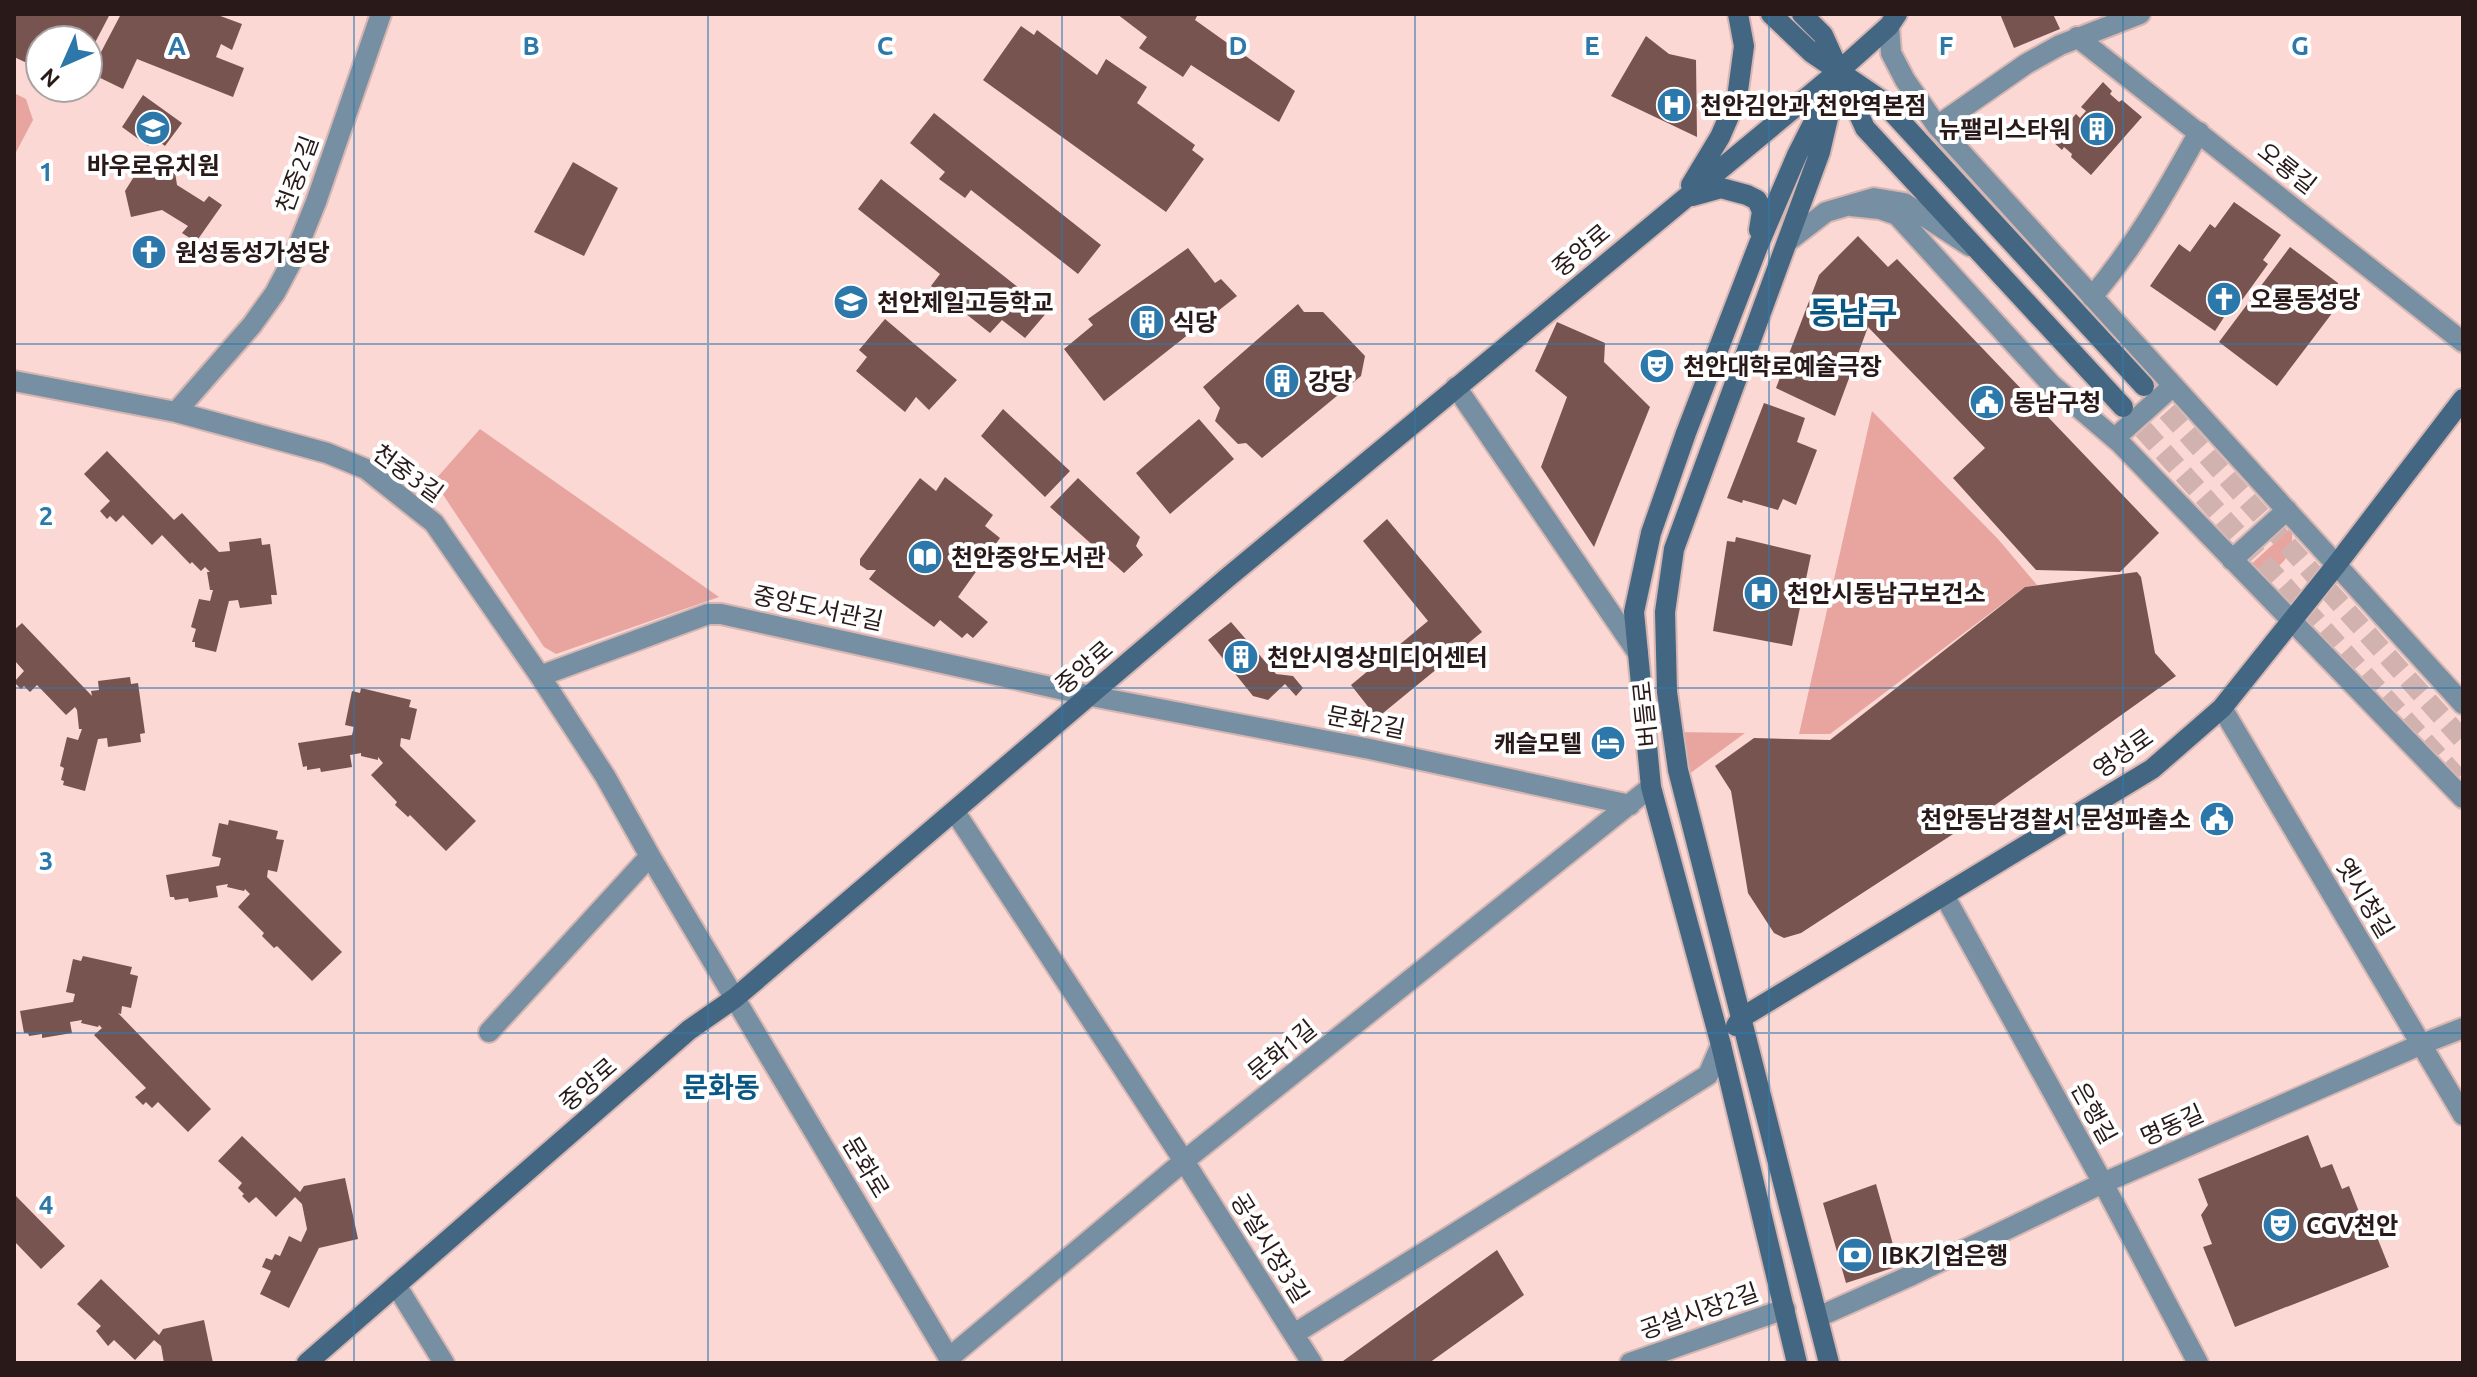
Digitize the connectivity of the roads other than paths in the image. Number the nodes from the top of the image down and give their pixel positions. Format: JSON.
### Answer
{"nodes":[{"id":1,"x":381,"y":14,"type":"edge"},
{"id":2,"x":1738,"y":14,"type":"edge"},
{"id":3,"x":1771,"y":14,"type":"edge"},
{"id":4,"x":1802,"y":14,"type":"edge"},
{"id":5,"x":2140,"y":14,"type":"edge"},
{"id":6,"x":1893,"y":20,"type":"edge"},
{"id":7,"x":2077,"y":37,"type":"junction"},
{"id":8,"x":1840,"y":70,"type":"junction"},
{"id":9,"x":1937,"y":126,"type":"junction"},
{"id":10,"x":2199,"y":132,"type":"junction"},
{"id":11,"x":1684,"y":198,"type":"junction"},
{"id":12,"x":1851,"y":206,"type":"junction"},
{"id":13,"x":1787,"y":242,"type":"junction"},
{"id":14,"x":1758,"y":246,"type":"junction"},
{"id":15,"x":1976,"y":250,"type":"junction"},
{"id":16,"x":2092,"y":297,"type":"junction"},
{"id":17,"x":2463,"y":342,"type":"edge"},
{"id":18,"x":14,"y":381,"type":"edge"},
{"id":19,"x":2144,"y":386,"type":"tunnel mouth"},
{"id":20,"x":1456,"y":387,"type":"junction"},
{"id":21,"x":2176,"y":389,"type":"junction"},
{"id":22,"x":2463,"y":399,"type":"edge"},
{"id":23,"x":2123,"y":407,"type":"tunnel mouth"},
{"id":24,"x":176,"y":412,"type":"junction"},
{"id":25,"x":2118,"y":441,"type":"junction"},
{"id":26,"x":2287,"y":510,"type":"junction"},
{"id":27,"x":2232,"y":560,"type":"junction"},
{"id":28,"x":2337,"y":564,"type":"junction"},
{"id":29,"x":2292,"y":621,"type":"junction"},
{"id":30,"x":1638,"y":653,"type":"junction"},
{"id":31,"x":540,"y":676,"type":"junction"},
{"id":32,"x":1091,"y":696,"type":"junction"},
{"id":33,"x":2463,"y":704,"type":"edge"},
{"id":34,"x":2222,"y":708,"type":"junction"},
{"id":35,"x":1651,"y":787,"type":"junction"},
{"id":36,"x":2463,"y":798,"type":"edge"},
{"id":37,"x":1630,"y":805,"type":"junction"},
{"id":38,"x":955,"y":812,"type":"junction"},
{"id":39,"x":650,"y":856,"type":"junction"},
{"id":40,"x":1944,"y":895,"type":"junction"},
{"id":41,"x":735,"y":998,"type":"junction"},
{"id":42,"x":1741,"y":1018,"type":"junction"},
{"id":43,"x":2463,"y":1028,"type":"edge"},
{"id":44,"x":489,"y":1032,"type":"dead end"},
{"id":45,"x":2422,"y":1044,"type":"junction"},
{"id":46,"x":1721,"y":1045,"type":"junction"},
{"id":47,"x":2463,"y":1115,"type":"edge"},
{"id":48,"x":1184,"y":1161,"type":"junction"},
{"id":49,"x":2103,"y":1183,"type":"junction"},
{"id":50,"x":396,"y":1285,"type":"junction"},
{"id":51,"x":1785,"y":1309,"type":"junction"},
{"id":52,"x":1818,"y":1317,"type":"junction"},
{"id":53,"x":1294,"y":1334,"type":"junction"},
{"id":54,"x":950,"y":1361,"type":"edge"},
{"id":55,"x":2192,"y":1361,"type":"edge"},
{"id":56,"x":307,"y":1363,"type":"edge"},
{"id":57,"x":444,"y":1363,"type":"edge"},
{"id":58,"x":1312,"y":1363,"type":"edge"},
{"id":59,"x":1630,"y":1363,"type":"edge"},
{"id":60,"x":1797,"y":1363,"type":"edge"},
{"id":61,"x":1829,"y":1363,"type":"edge"}],
"edges":[{"from":1,"to":24,"type":"street","name":"천중2길"},
{"from":2,"to":11,"type":"street"},
{"from":3,"to":8,"type":"street"},
{"from":4,"to":8,"type":"street"},
{"from":5,"to":7,"type":"street"},
{"from":6,"to":8,"type":"street","name":"중앙로"},
{"from":6,"to":9,"type":"street"},
{"from":7,"to":9,"type":"street"},
{"from":7,"to":10,"type":"street","name":"오룡길"},
{"from":8,"to":11,"type":"street","name":"중앙로"},
{"from":8,"to":13,"type":"street","name":"버들로"},
{"from":8,"to":14,"type":"street","name":"버들로"},
{"from":8,"to":15,"type":"street"},
{"from":8,"to":19,"type":"street"},
{"from":9,"to":16,"type":"street"},
{"from":10,"to":16,"type":"street"},
{"from":10,"to":17,"type":"street","name":"오룡길"},
{"from":11,"to":14,"type":"street"},
{"from":11,"to":20,"type":"street","name":"중앙로"},
{"from":12,"to":13,"type":"street"},
{"from":12,"to":15,"type":"street"},
{"from":12,"to":25,"type":"street"},
{"from":13,"to":42,"type":"street","name":"버들로"},
{"from":14,"to":30,"type":"street","name":"버들로"},
{"from":15,"to":23,"type":"street"},
{"from":16,"to":21,"type":"street"},
{"from":18,"to":24,"type":"street","name":"천중3길"},
{"from":20,"to":30,"type":"street","name":"버들로"},
{"from":20,"to":32,"type":"street","name":"중앙로"},
{"from":21,"to":25,"type":"street"},
{"from":21,"to":26,"type":"street"},
{"from":22,"to":28,"type":"street","name":"영성로"},
{"from":24,"to":31,"type":"street","name":"천중3길"},
{"from":25,"to":27,"type":"street"},
{"from":26,"to":27,"type":"street"},
{"from":26,"to":28,"type":"street"},
{"from":27,"to":29,"type":"street"},
{"from":28,"to":29,"type":"street","name":"영성로"},
{"from":28,"to":33,"type":"street"},
{"from":29,"to":34,"type":"street","name":"영성로"},
{"from":29,"to":36,"type":"street"},
{"from":30,"to":35,"type":"street","name":"버들로"},
{"from":31,"to":32,"type":"street","name":"중앙도서관길"},
{"from":31,"to":39,"type":"street","name":"천중3길"},
{"from":32,"to":37,"type":"street","name":"문화2길"},
{"from":32,"to":38,"type":"street","name":"중앙로"},
{"from":34,"to":40,"type":"street","name":"영성로"},
{"from":34,"to":45,"type":"street","name":"옛시청길"},
{"from":35,"to":37,"type":"street","name":"문화1길"},
{"from":35,"to":46,"type":"street","name":"버들로"},
{"from":37,"to":48,"type":"street","name":"문화1길"},
{"from":38,"to":41,"type":"street","name":"중앙로"},
{"from":38,"to":48,"type":"street","name":"공설시장3길"},
{"from":39,"to":41,"type":"street","name":"천중3길"},
{"from":39,"to":44,"type":"street"},
{"from":40,"to":42,"type":"street","name":"영성로"},
{"from":40,"to":49,"type":"street","name":"은행길"},
{"from":41,"to":50,"type":"street","name":"중앙로"},
{"from":41,"to":54,"type":"street","name":"문화로"},
{"from":42,"to":46,"type":"street","name":"영성로"},
{"from":42,"to":52,"type":"street","name":"버들로"},
{"from":43,"to":45,"type":"street","name":"명동길"},
{"from":45,"to":47,"type":"street","name":"옛시청길"},
{"from":45,"to":49,"type":"street","name":"명동길"},
{"from":46,"to":51,"type":"street","name":"버들로"},
{"from":46,"to":53,"type":"street"},
{"from":48,"to":53,"type":"street","name":"공설시장3길"},
{"from":48,"to":54,"type":"street","name":"문화1길"},
{"from":49,"to":52,"type":"street","name":"명동길"},
{"from":49,"to":55,"type":"street","name":"은행길"},
{"from":50,"to":56,"type":"street","name":"중앙로"},
{"from":50,"to":57,"type":"street"},
{"from":51,"to":59,"type":"street","name":"공설시장2길"},
{"from":51,"to":60,"type":"street","name":"버들로"},
{"from":52,"to":61,"type":"street","name":"버들로"},
{"from":53,"to":58,"type":"street","name":"공설시장3길"}]}
